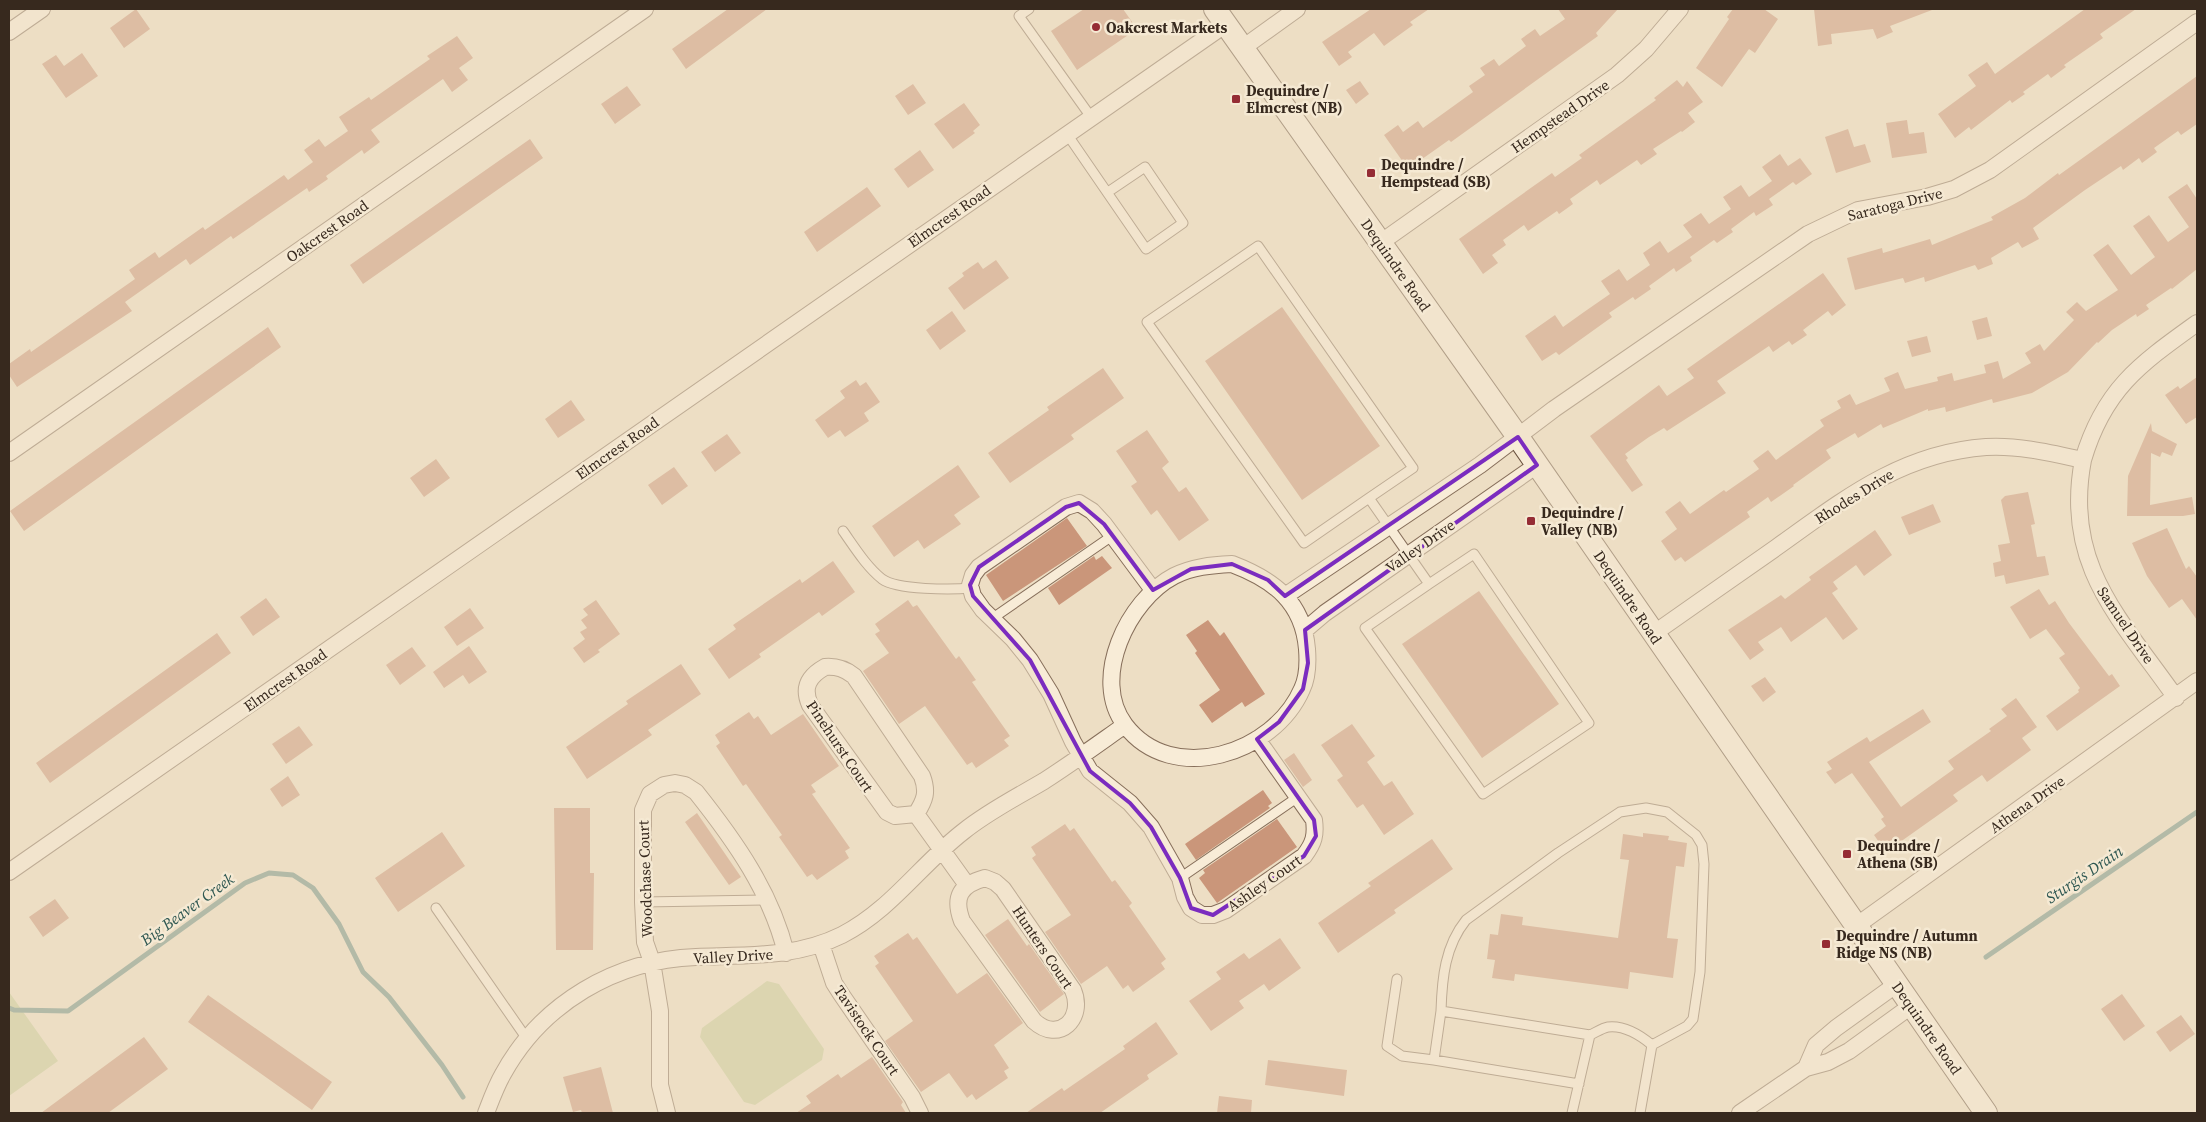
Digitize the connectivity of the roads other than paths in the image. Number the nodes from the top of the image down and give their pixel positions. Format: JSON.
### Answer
{"nodes":[{"id":1,"x":42,"y":9,"type":"edge"},
{"id":2,"x":645,"y":9,"type":"edge"},
{"id":3,"x":1029,"y":9,"type":"edge"},
{"id":4,"x":1297,"y":9,"type":"edge"},
{"id":5,"x":1680,"y":9,"type":"edge"},
{"id":6,"x":1016,"y":12,"type":"edge"},
{"id":7,"x":1220,"y":16,"type":"edge"},
{"id":8,"x":2197,"y":22,"type":"edge"},
{"id":9,"x":9,"y":32,"type":"edge"},
{"id":10,"x":1244,"y":47,"type":"junction"},
{"id":11,"x":1091,"y":117,"type":"junction"},
{"id":12,"x":1067,"y":134,"type":"junction"},
{"id":13,"x":1108,"y":192,"type":"junction"},
{"id":14,"x":1380,"y":243,"type":"junction"},
{"id":15,"x":2197,"y":323,"type":"edge"},
{"id":16,"x":1518,"y":437,"type":"junction"},
{"id":17,"x":9,"y":453,"type":"edge"},
{"id":18,"x":2083,"y":460,"type":"junction"},
{"id":19,"x":1537,"y":465,"type":"junction"},
{"id":20,"x":1369,"y":498,"type":"junction"},
{"id":21,"x":1389,"y":526,"type":"junction"},
{"id":22,"x":843,"y":530,"type":"dead end"},
{"id":23,"x":1112,"y":536,"type":"junction"},
{"id":24,"x":1408,"y":554,"type":"junction"},
{"id":25,"x":1429,"y":584,"type":"junction"},
{"id":26,"x":971,"y":588,"type":"junction"},
{"id":27,"x":1154,"y":590,"type":"junction"},
{"id":28,"x":1285,"y":596,"type":"junction"},
{"id":29,"x":993,"y":618,"type":"junction"},
{"id":30,"x":1305,"y":630,"type":"junction"},
{"id":31,"x":1653,"y":634,"type":"junction"},
{"id":32,"x":2197,"y":681,"type":"edge"},
{"id":33,"x":2176,"y":698,"type":"junction"},
{"id":34,"x":1125,"y":725,"type":"junction"},
{"id":35,"x":1257,"y":739,"type":"junction"},
{"id":36,"x":1081,"y":756,"type":"junction"},
{"id":37,"x":1298,"y":797,"type":"junction"},
{"id":38,"x":916,"y":814,"type":"junction"},
{"id":39,"x":942,"y":849,"type":"junction"},
{"id":40,"x":9,"y":872,"type":"edge"},
{"id":41,"x":1180,"y":878,"type":"junction"},
{"id":42,"x":967,"y":885,"type":"junction"},
{"id":43,"x":768,"y":900,"type":"junction"},
{"id":44,"x":643,"y":902,"type":"junction"},
{"id":45,"x":436,"y":908,"type":"dead end"},
{"id":46,"x":1856,"y":926,"type":"junction"},
{"id":47,"x":821,"y":944,"type":"junction"},
{"id":48,"x":786,"y":952,"type":"junction"},
{"id":49,"x":652,"y":962,"type":"junction"},
{"id":50,"x":1398,"y":979,"type":"dead end"},
{"id":51,"x":1897,"y":984,"type":"junction"},
{"id":52,"x":1911,"y":1006,"type":"junction"},
{"id":53,"x":1441,"y":1011,"type":"junction"},
{"id":54,"x":1590,"y":1035,"type":"junction"},
{"id":55,"x":527,"y":1039,"type":"junction"},
{"id":56,"x":1652,"y":1044,"type":"junction"},
{"id":57,"x":1434,"y":1060,"type":"junction"},
{"id":58,"x":1806,"y":1068,"type":"junction"},
{"id":59,"x":1579,"y":1084,"type":"junction"},
{"id":60,"x":486,"y":1113,"type":"edge"},
{"id":61,"x":667,"y":1113,"type":"edge"},
{"id":62,"x":920,"y":1113,"type":"edge"},
{"id":63,"x":1572,"y":1113,"type":"edge"},
{"id":64,"x":1640,"y":1113,"type":"edge"},
{"id":65,"x":1740,"y":1113,"type":"edge"},
{"id":66,"x":1986,"y":1113,"type":"edge"}],
"edges":[{"from":1,"to":9,"type":"street"},
{"from":2,"to":17,"type":"street","name":"Oakcrest Road"},
{"from":3,"to":6,"type":"lane"},
{"from":4,"to":10,"type":"street"},
{"from":5,"to":14,"type":"street","name":"Hempstead Drive"},
{"from":6,"to":11,"type":"lane"},
{"from":7,"to":10,"type":"main road","name":"Dequindre Road"},
{"from":7,"to":11,"type":"street","name":"Elmcrest Road"},
{"from":8,"to":16,"type":"street","name":"Saratoga Drive"},
{"from":10,"to":14,"type":"main road","name":"Dequindre Road"},
{"from":11,"to":12,"type":"street","name":"Elmcrest Road"},
{"from":12,"to":13,"type":"lane"},
{"from":12,"to":40,"type":"street","name":"Elmcrest Road"},
{"from":13,"to":13,"type":"lane"},
{"from":14,"to":16,"type":"main road","name":"Dequindre Road"},
{"from":15,"to":18,"type":"street"},
{"from":16,"to":19,"type":"main road","name":"Dequindre Road"},
{"from":16,"to":21,"type":"street"},
{"from":18,"to":31,"type":"street","name":"Rhodes Drive"},
{"from":18,"to":33,"type":"street","name":"Samuel Drive"},
{"from":19,"to":24,"type":"street","name":"Valley Drive"},
{"from":19,"to":31,"type":"main road","name":"Dequindre Road"},
{"from":20,"to":20,"type":"lane"},
{"from":20,"to":21,"type":"lane"},
{"from":21,"to":24,"type":"lane"},
{"from":21,"to":28,"type":"street"},
{"from":22,"to":26,"type":"lane"},
{"from":23,"to":26,"type":"street"},
{"from":23,"to":27,"type":"street"},
{"from":23,"to":29,"type":"lane"},
{"from":24,"to":25,"type":"lane"},
{"from":24,"to":30,"type":"street","name":"Valley Drive"},
{"from":25,"to":25,"type":"lane"},
{"from":26,"to":29,"type":"street","name":"Ashley Court"},
{"from":27,"to":28,"type":"street"},
{"from":27,"to":34,"type":"street"},
{"from":28,"to":30,"type":"street"},
{"from":29,"to":36,"type":"street","name":"Ashley Court"},
{"from":30,"to":35,"type":"street"},
{"from":31,"to":46,"type":"main road","name":"Dequindre Road"},
{"from":32,"to":33,"type":"street","name":"Athena Drive"},
{"from":33,"to":46,"type":"street","name":"Athena Drive"},
{"from":34,"to":35,"type":"street"},
{"from":34,"to":36,"type":"street","name":"Valley Drive"},
{"from":35,"to":37,"type":"street","name":"Ashley Court"},
{"from":36,"to":39,"type":"street","name":"Valley Drive"},
{"from":36,"to":41,"type":"street","name":"Ashley Court"},
{"from":37,"to":41,"type":"lane"},
{"from":37,"to":41,"type":"street","name":"Ashley Court"},
{"from":38,"to":38,"type":"street","name":"Pinehurst Court"},
{"from":38,"to":39,"type":"street"},
{"from":39,"to":42,"type":"street"},
{"from":39,"to":47,"type":"street","name":"Valley Drive"},
{"from":42,"to":42,"type":"street","name":"Hunters Court"},
{"from":43,"to":44,"type":"lane"},
{"from":43,"to":44,"type":"street","name":"Woodchase Court"},
{"from":43,"to":48,"type":"street","name":"Woodchase Court"},
{"from":44,"to":49,"type":"street","name":"Woodchase Court"},
{"from":45,"to":55,"type":"lane"},
{"from":46,"to":51,"type":"main road","name":"Dequindre Road"},
{"from":47,"to":48,"type":"street","name":"Valley Drive"},
{"from":47,"to":62,"type":"street","name":"Tavistock Court"},
{"from":48,"to":49,"type":"street","name":"Valley Drive"},
{"from":49,"to":55,"type":"street","name":"Valley Drive"},
{"from":49,"to":61,"type":"street"},
{"from":50,"to":57,"type":"lane"},
{"from":51,"to":52,"type":"main road","name":"Dequindre Road"},
{"from":51,"to":58,"type":"street"},
{"from":52,"to":58,"type":"street"},
{"from":52,"to":66,"type":"main road","name":"Dequindre Road"},
{"from":53,"to":54,"type":"lane"},
{"from":53,"to":56,"type":"lane"},
{"from":53,"to":57,"type":"lane"},
{"from":54,"to":56,"type":"lane"},
{"from":54,"to":59,"type":"lane"},
{"from":55,"to":60,"type":"street","name":"Valley Drive"},
{"from":56,"to":64,"type":"lane"},
{"from":57,"to":59,"type":"lane"},
{"from":58,"to":65,"type":"street"},
{"from":59,"to":63,"type":"lane"}]}
